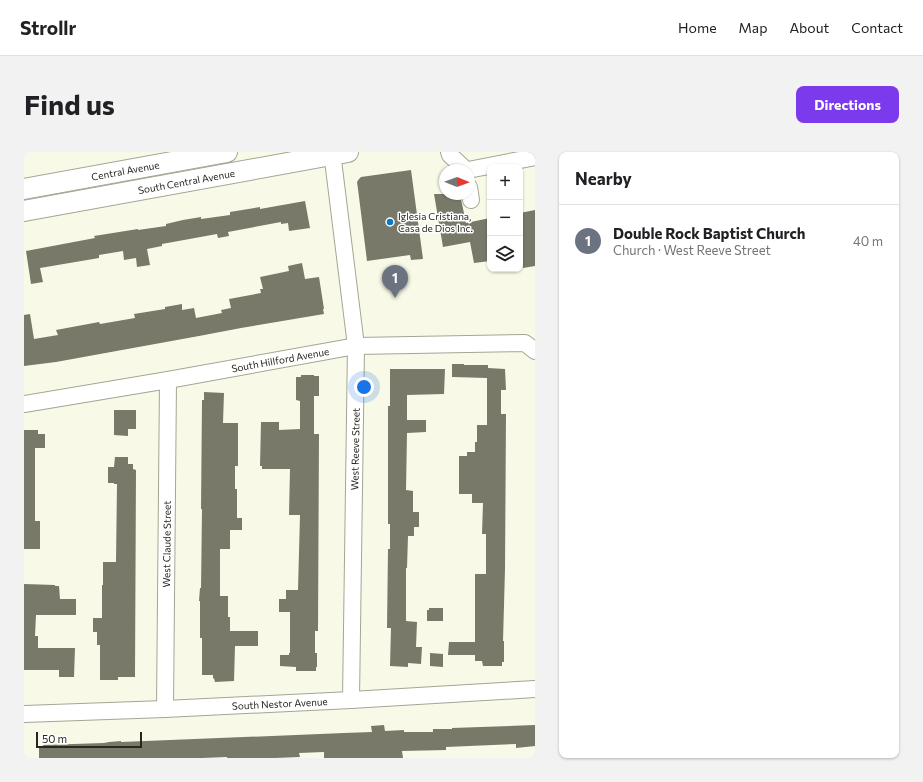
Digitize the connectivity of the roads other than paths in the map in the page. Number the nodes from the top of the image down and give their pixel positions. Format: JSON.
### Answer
{"nodes":[{"id":1,"x":227,"y":152,"type":"edge"},
{"id":2,"x":449,"y":152,"type":"edge"},
{"id":3,"x":337,"y":153,"type":"edge"},
{"id":4,"x":506,"y":157,"type":"edge"},
{"id":5,"x":535,"y":157,"type":"edge"},
{"id":6,"x":460,"y":164,"type":"edge"},
{"id":7,"x":475,"y":167,"type":"edge"},
{"id":8,"x":24,"y":189,"type":"edge"},
{"id":9,"x":24,"y":211,"type":"edge"},
{"id":10,"x":356,"y":346,"type":"junction"},
{"id":11,"x":535,"y":351,"type":"edge"},
{"id":12,"x":168,"y":380,"type":"junction"},
{"id":13,"x":24,"y":404,"type":"edge"},
{"id":14,"x":535,"y":689,"type":"edge"},
{"id":15,"x":351,"y":700,"type":"junction"},
{"id":16,"x":165,"y":709,"type":"junction"},
{"id":17,"x":24,"y":714,"type":"edge"}],
"edges":[{"from":1,"to":8,"type":"main road","name":"Central Avenue"},
{"from":2,"to":6,"type":"street"},
{"from":3,"to":9,"type":"main road","name":"South Central Avenue"},
{"from":3,"to":10,"type":"street","name":"West Reeve Street"},
{"from":4,"to":5,"type":"street"},
{"from":4,"to":7,"type":"street"},
{"from":10,"to":11,"type":"street","name":"South Hillford Avenue"},
{"from":10,"to":12,"type":"street","name":"South Hillford Avenue"},
{"from":10,"to":15,"type":"street","name":"West Reeve Street"},
{"from":12,"to":13,"type":"street","name":"South Hillford Avenue"},
{"from":12,"to":16,"type":"street","name":"West Claude Street"},
{"from":14,"to":15,"type":"street","name":"South Nestor Avenue"},
{"from":15,"to":16,"type":"street","name":"South Nestor Avenue"},
{"from":16,"to":17,"type":"street","name":"South Nestor Avenue"}]}
